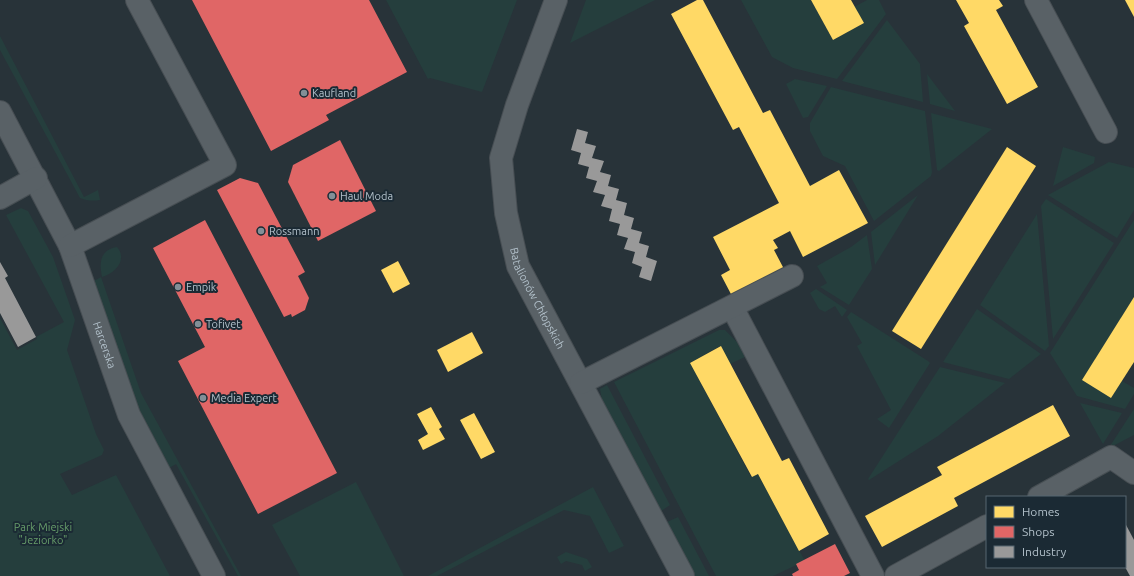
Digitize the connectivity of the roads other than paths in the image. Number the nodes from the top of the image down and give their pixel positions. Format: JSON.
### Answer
{"nodes":[{"id":1,"x":137,"y":0,"type":"edge"},
{"id":2,"x":556,"y":0,"type":"edge"},
{"id":3,"x":1036,"y":0,"type":"edge"},
{"id":4,"x":0,"y":112,"type":"edge"},
{"id":5,"x":1106,"y":132,"type":"dead end"},
{"id":6,"x":36,"y":178,"type":"junction"},
{"id":7,"x":0,"y":198,"type":"edge"},
{"id":8,"x":70,"y":246,"type":"junction"},
{"id":9,"x":792,"y":276,"type":"dead end"},
{"id":10,"x":732,"y":307,"type":"junction"},
{"id":11,"x":581,"y":383,"type":"junction"},
{"id":12,"x":1134,"y":473,"type":"edge"},
{"id":13,"x":1041,"y":496,"type":"edge"},
{"id":14,"x":986,"y":527,"type":"edge"},
{"id":15,"x":214,"y":576,"type":"edge"},
{"id":16,"x":683,"y":576,"type":"edge"},
{"id":17,"x":873,"y":576,"type":"edge"},
{"id":18,"x":896,"y":576,"type":"edge"}],
"edges":[{"from":1,"to":8,"type":"street"},
{"from":2,"to":11,"type":"street","name":"Batalionów Chłopskich"},
{"from":3,"to":5,"type":"street"},
{"from":4,"to":6,"type":"street","name":"Harcerska"},
{"from":6,"to":7,"type":"street"},
{"from":6,"to":8,"type":"street","name":"Harcerska"},
{"from":8,"to":15,"type":"street","name":"Harcerska"},
{"from":9,"to":10,"type":"street"},
{"from":10,"to":11,"type":"street"},
{"from":10,"to":17,"type":"street"},
{"from":11,"to":16,"type":"street","name":"Batalionów Chłopskich"},
{"from":12,"to":13,"type":"street"},
{"from":14,"to":18,"type":"street"}]}
